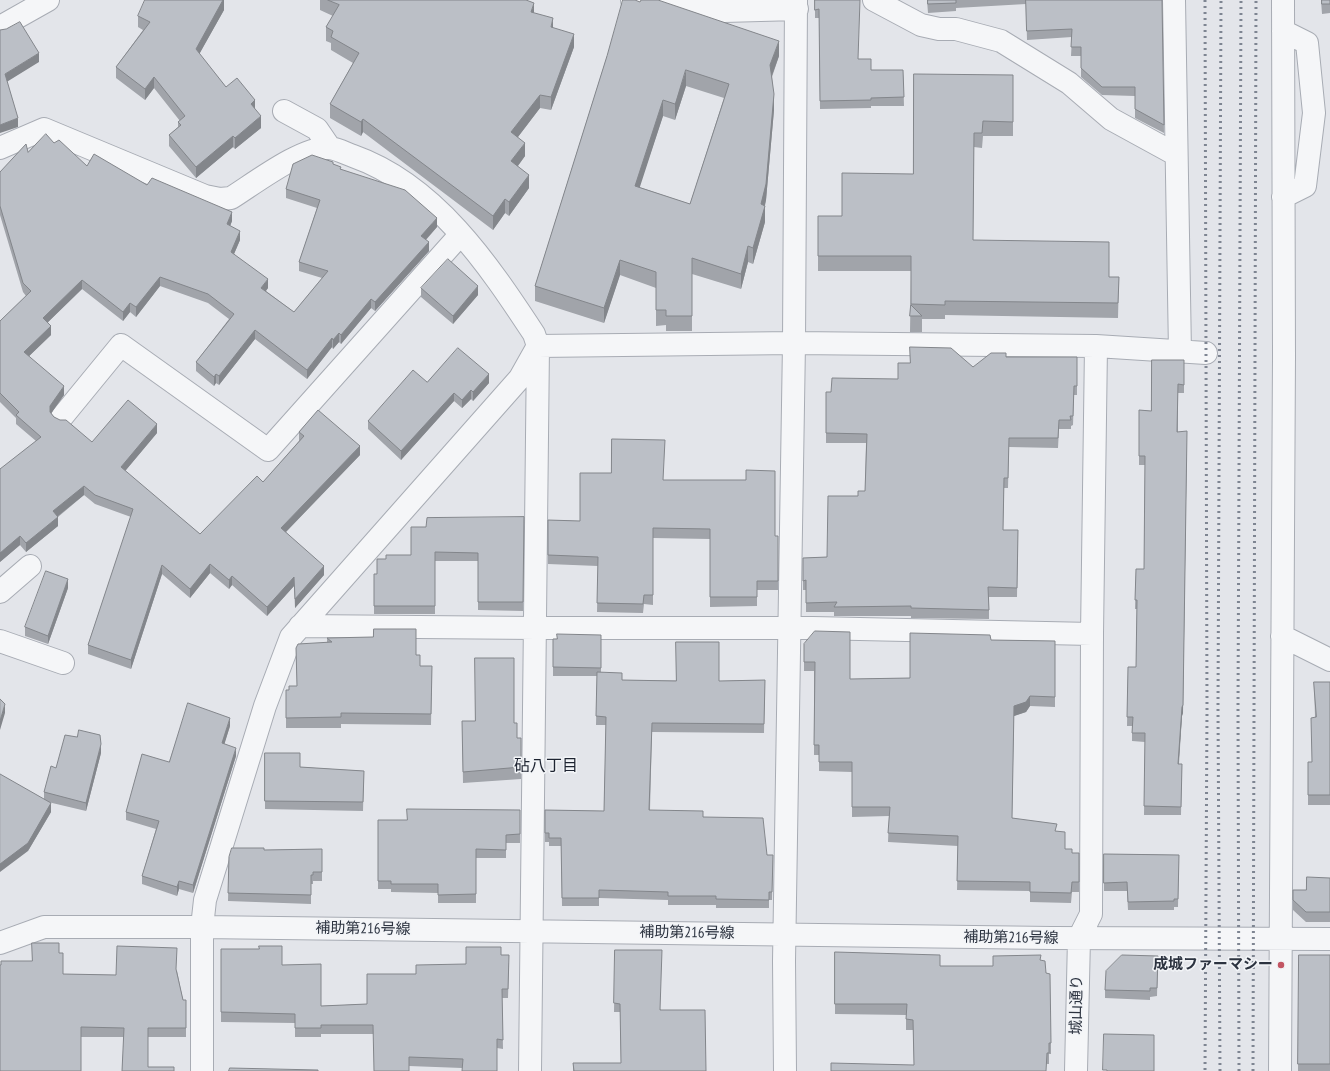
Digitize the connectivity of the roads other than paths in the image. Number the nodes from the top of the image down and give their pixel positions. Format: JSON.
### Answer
{"nodes":[{"id":1,"x":48,"y":0,"type":"edge"},
{"id":2,"x":632,"y":0,"type":"edge"},
{"id":3,"x":874,"y":0,"type":"edge"},
{"id":4,"x":1174,"y":0,"type":"edge"},
{"id":5,"x":1283,"y":0,"type":"edge"},
{"id":6,"x":797,"y":4,"type":"edge"},
{"id":7,"x":0,"y":27,"type":"edge"},
{"id":8,"x":1283,"y":31,"type":"junction"},
{"id":9,"x":284,"y":111,"type":"dead end"},
{"id":10,"x":1322,"y":113,"type":"edge"},
{"id":11,"x":0,"y":148,"type":"edge"},
{"id":12,"x":330,"y":148,"type":"junction"},
{"id":13,"x":1175,"y":154,"type":"junction"},
{"id":14,"x":1284,"y":197,"type":"junction"},
{"id":15,"x":460,"y":234,"type":"junction"},
{"id":16,"x":794,"y":343,"type":"junction"},
{"id":17,"x":538,"y":346,"type":"junction"},
{"id":18,"x":1096,"y":346,"type":"junction"},
{"id":19,"x":1180,"y":352,"type":"junction"},
{"id":20,"x":1206,"y":353,"type":"dead end"},
{"id":21,"x":62,"y":417,"type":"dead end"},
{"id":22,"x":30,"y":566,"type":"dead end"},
{"id":23,"x":0,"y":592,"type":"edge"},
{"id":24,"x":300,"y":626,"type":"junction"},
{"id":25,"x":536,"y":628,"type":"junction"},
{"id":26,"x":788,"y":628,"type":"junction"},
{"id":27,"x":1092,"y":634,"type":"junction"},
{"id":28,"x":1282,"y":636,"type":"junction"},
{"id":29,"x":0,"y":641,"type":"edge"},
{"id":30,"x":1330,"y":660,"type":"edge"},
{"id":31,"x":63,"y":664,"type":"dead end"},
{"id":32,"x":202,"y":927,"type":"junction"},
{"id":33,"x":532,"y":931,"type":"junction"},
{"id":34,"x":785,"y":935,"type":"junction"},
{"id":35,"x":1079,"y":938,"type":"junction"},
{"id":36,"x":1330,"y":939,"type":"edge"},
{"id":37,"x":1281,"y":940,"type":"junction"},
{"id":38,"x":0,"y":943,"type":"edge"},
{"id":39,"x":202,"y":1071,"type":"edge"},
{"id":40,"x":530,"y":1071,"type":"edge"},
{"id":41,"x":785,"y":1071,"type":"edge"},
{"id":42,"x":1076,"y":1071,"type":"edge"},
{"id":43,"x":1280,"y":1071,"type":"edge"}],
"edges":[{"from":1,"to":7,"type":"street"},
{"from":2,"to":6,"type":"street"},
{"from":3,"to":13,"type":"street"},
{"from":4,"to":13,"type":"street"},
{"from":5,"to":8,"type":"street"},
{"from":6,"to":16,"type":"street"},
{"from":8,"to":10,"type":"street"},
{"from":8,"to":14,"type":"street"},
{"from":9,"to":12,"type":"street"},
{"from":10,"to":14,"type":"street"},
{"from":11,"to":12,"type":"street"},
{"from":12,"to":15,"type":"street"},
{"from":13,"to":19,"type":"street"},
{"from":14,"to":28,"type":"street"},
{"from":15,"to":17,"type":"street"},
{"from":15,"to":21,"type":"street"},
{"from":16,"to":17,"type":"street"},
{"from":16,"to":18,"type":"street"},
{"from":16,"to":26,"type":"street"},
{"from":17,"to":24,"type":"street"},
{"from":17,"to":25,"type":"street"},
{"from":18,"to":19,"type":"street"},
{"from":18,"to":27,"type":"street"},
{"from":19,"to":20,"type":"street"},
{"from":22,"to":23,"type":"street"},
{"from":24,"to":25,"type":"street"},
{"from":24,"to":32,"type":"street"},
{"from":25,"to":26,"type":"street"},
{"from":25,"to":33,"type":"street"},
{"from":26,"to":27,"type":"street"},
{"from":26,"to":34,"type":"street"},
{"from":27,"to":35,"type":"street"},
{"from":28,"to":30,"type":"street"},
{"from":28,"to":37,"type":"street"},
{"from":29,"to":31,"type":"street"},
{"from":32,"to":33,"type":"street","name":"補助第216号線"},
{"from":32,"to":38,"type":"street","name":"補助第216号線"},
{"from":32,"to":39,"type":"street"},
{"from":33,"to":34,"type":"street","name":"補助第216号線"},
{"from":33,"to":40,"type":"street"},
{"from":34,"to":35,"type":"street","name":"補助第216号線"},
{"from":34,"to":41,"type":"street"},
{"from":35,"to":37,"type":"street","name":"補助第216号線"},
{"from":35,"to":42,"type":"street","name":"城山通り"},
{"from":36,"to":37,"type":"street","name":"補助第216号線"},
{"from":37,"to":43,"type":"street"}]}
